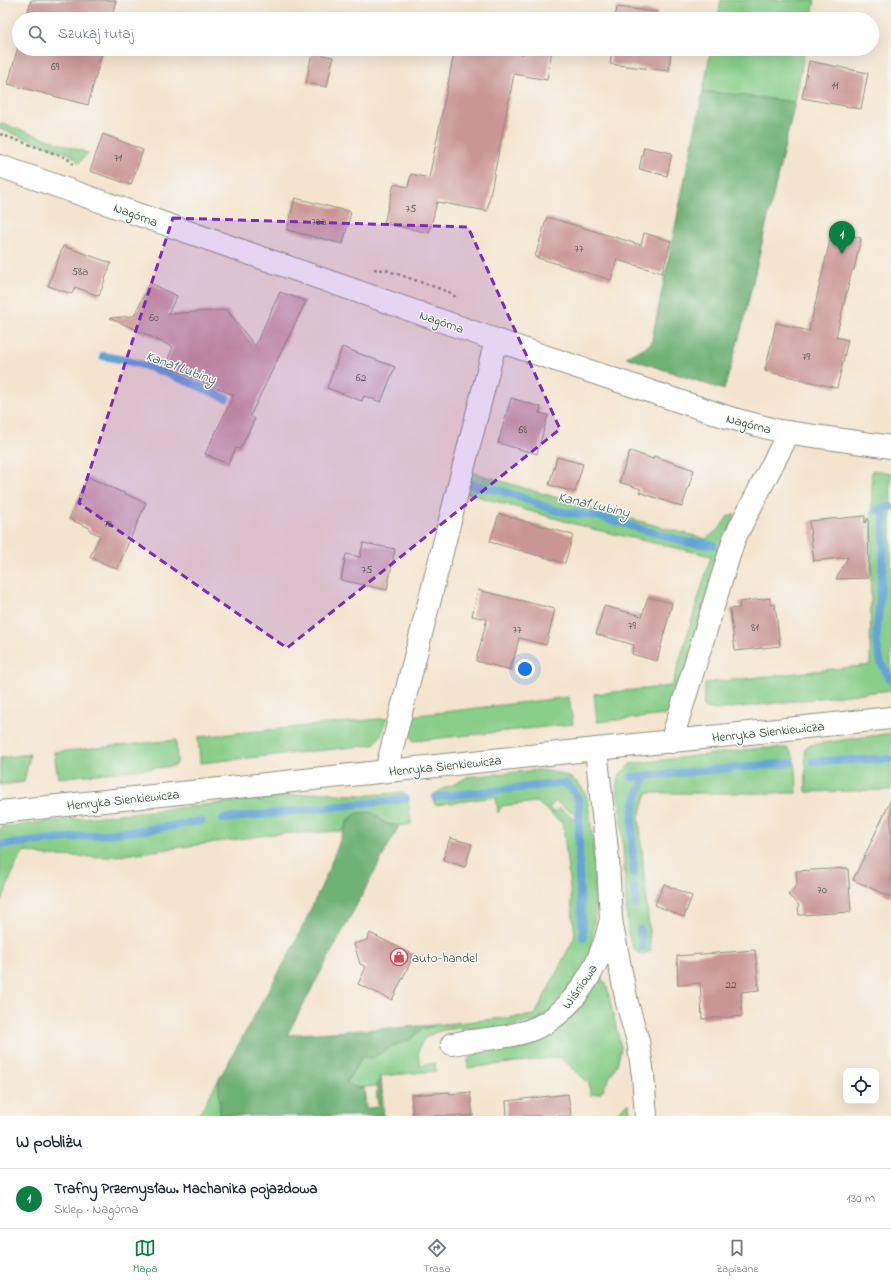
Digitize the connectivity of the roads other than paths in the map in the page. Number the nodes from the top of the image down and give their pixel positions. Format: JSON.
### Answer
{"nodes":[{"id":1,"x":0,"y":166,"type":"edge"},
{"id":2,"x":496,"y":340,"type":"junction"},
{"id":3,"x":788,"y":432,"type":"junction"},
{"id":4,"x":891,"y":447,"type":"edge"},
{"id":5,"x":891,"y":718,"type":"edge"},
{"id":6,"x":671,"y":742,"type":"junction"},
{"id":7,"x":596,"y":749,"type":"junction"},
{"id":8,"x":386,"y":771,"type":"junction"},
{"id":9,"x":0,"y":812,"type":"edge"},
{"id":10,"x":611,"y":920,"type":"junction"},
{"id":11,"x":452,"y":1044,"type":"dead end"},
{"id":12,"x":646,"y":1116,"type":"edge"}],
"edges":[{"from":1,"to":2,"type":"street","name":"Nagórna"},
{"from":2,"to":3,"type":"street","name":"Nagórna"},
{"from":2,"to":8,"type":"street"},
{"from":3,"to":4,"type":"street","name":"Nagórna"},
{"from":3,"to":6,"type":"street"},
{"from":5,"to":6,"type":"street","name":"Henryka Sienkiewicza"},
{"from":6,"to":7,"type":"street","name":"Henryka Sienkiewicza"},
{"from":7,"to":8,"type":"street","name":"Henryka Sienkiewicza"},
{"from":7,"to":10,"type":"street","name":"Wiśniowa"},
{"from":8,"to":9,"type":"street","name":"Henryka Sienkiewicza"},
{"from":10,"to":11,"type":"street","name":"Wiśniowa"},
{"from":10,"to":12,"type":"street","name":"Wiśniowa"}]}
